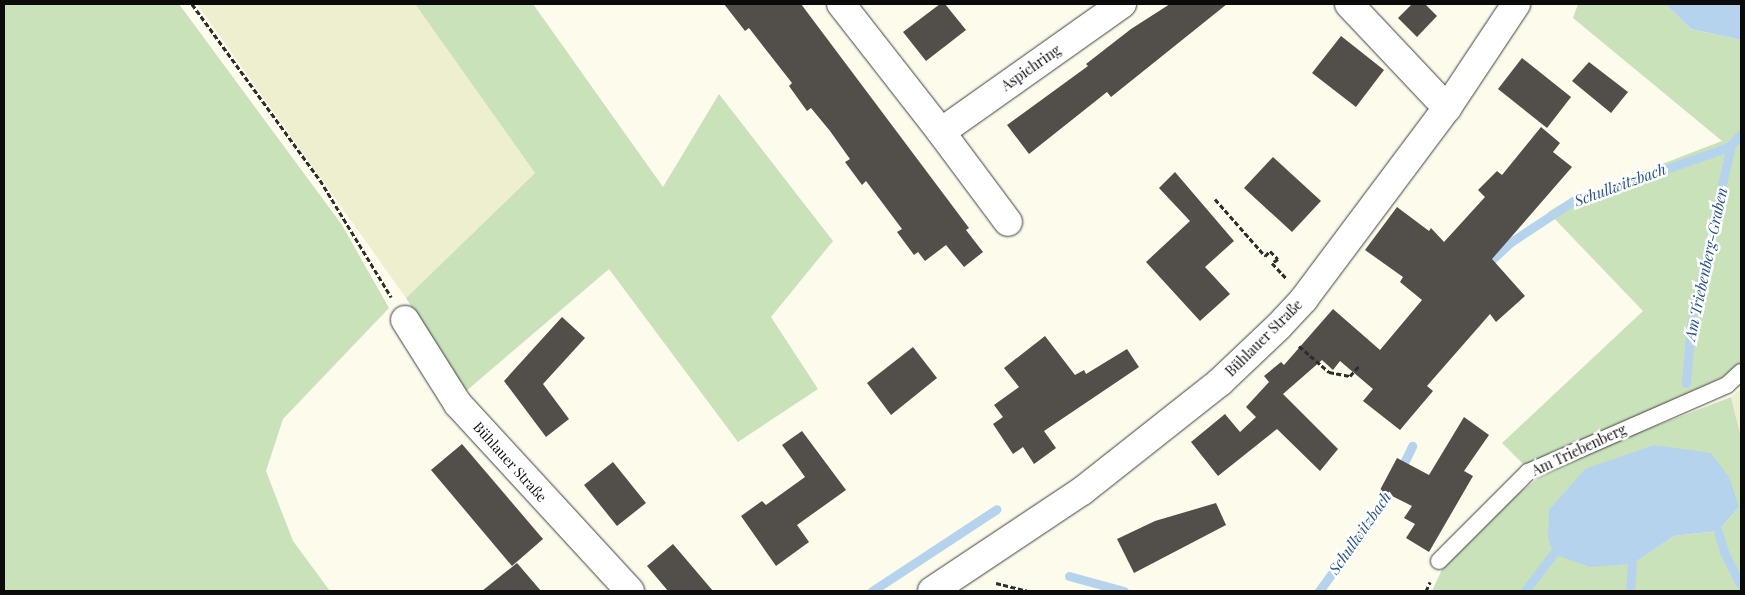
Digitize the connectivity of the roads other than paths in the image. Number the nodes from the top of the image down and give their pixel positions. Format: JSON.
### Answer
{"nodes":[{"id":1,"x":841,"y":4,"type":"edge"},
{"id":2,"x":1122,"y":4,"type":"edge"},
{"id":3,"x":1350,"y":4,"type":"edge"},
{"id":4,"x":1516,"y":4,"type":"edge"},
{"id":5,"x":1447,"y":108,"type":"junction"},
{"id":6,"x":941,"y":132,"type":"junction"},
{"id":7,"x":1008,"y":222,"type":"dead end"},
{"id":8,"x":405,"y":320,"type":"road end"},
{"id":9,"x":1741,"y":372,"type":"edge"},
{"id":10,"x":1439,"y":561,"type":"dead end"},
{"id":11,"x":630,"y":591,"type":"edge"},
{"id":12,"x":932,"y":591,"type":"edge"}],
"edges":[{"from":1,"to":6,"type":"street"},
{"from":2,"to":6,"type":"street","name":"Aspichring"},
{"from":3,"to":5,"type":"street"},
{"from":4,"to":5,"type":"street","name":"Bühlauer Straße"},
{"from":5,"to":12,"type":"street","name":"Bühlauer Straße"},
{"from":6,"to":7,"type":"street"},
{"from":8,"to":11,"type":"street","name":"Bühlauer Straße"},
{"from":9,"to":10,"type":"lane","name":"Am Triebenberg"}]}
